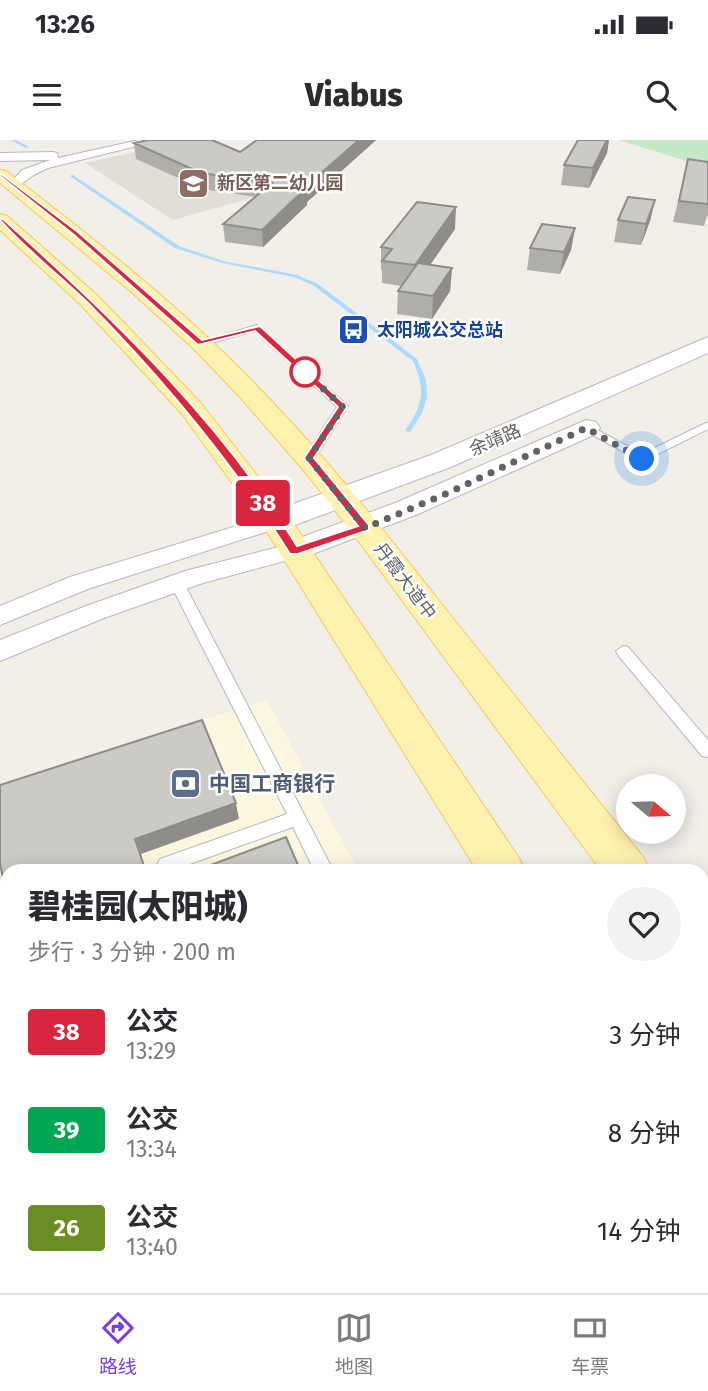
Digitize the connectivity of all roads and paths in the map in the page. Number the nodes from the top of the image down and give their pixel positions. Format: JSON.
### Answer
{"nodes":[{"id":1,"x":132,"y":140,"type":"edge"},
{"id":2,"x":155,"y":140,"type":"edge"},
{"id":3,"x":0,"y":157,"type":"edge"},
{"id":4,"x":7,"y":180,"type":"edge"},
{"id":5,"x":0,"y":220,"type":"edge"},
{"id":6,"x":201,"y":343,"type":"junction"},
{"id":7,"x":708,"y":344,"type":"edge"},
{"id":8,"x":708,"y":369,"type":"edge"},
{"id":9,"x":708,"y":425,"type":"edge"},
{"id":10,"x":586,"y":428,"type":"junction"},
{"id":11,"x":309,"y":458,"type":"junction"},
{"id":12,"x":354,"y":514,"type":"junction"},
{"id":13,"x":285,"y":536,"type":"junction"},
{"id":14,"x":177,"y":583,"type":"junction"},
{"id":15,"x":0,"y":616,"type":"edge"},
{"id":16,"x":0,"y":651,"type":"edge"},
{"id":17,"x":624,"y":651,"type":"dead end"},
{"id":18,"x":708,"y":751,"type":"edge"},
{"id":19,"x":297,"y":818,"type":"junction"},
{"id":20,"x":169,"y":864,"type":"edge"},
{"id":21,"x":321,"y":864,"type":"edge"},
{"id":22,"x":498,"y":864,"type":"edge"},
{"id":23,"x":622,"y":864,"type":"edge"}],
"edges":[{"from":1,"to":3,"type":"street"},
{"from":2,"to":4,"type":"street"},
{"from":4,"to":6,"type":"main road","name":"丹霞大道中"},
{"from":5,"to":13,"type":"main road"},
{"from":6,"to":11,"type":"main road","name":"丹霞大道中"},
{"from":6,"to":11,"type":"lane"},
{"from":7,"to":12,"type":"main road","name":"余靖路"},
{"from":8,"to":10,"type":"main road","name":"余靖路"},
{"from":9,"to":10,"type":"lane"},
{"from":10,"to":12,"type":"main road","name":"余靖路"},
{"from":11,"to":12,"type":"main road","name":"丹霞大道中"},
{"from":12,"to":13,"type":"main road","name":"余靖路"},
{"from":12,"to":23,"type":"main road","name":"丹霞大道中"},
{"from":13,"to":14,"type":"street"},
{"from":13,"to":15,"type":"street"},
{"from":13,"to":22,"type":"main road"},
{"from":14,"to":16,"type":"street"},
{"from":14,"to":19,"type":"lane"},
{"from":17,"to":18,"type":"lane"},
{"from":19,"to":20,"type":"lane"},
{"from":19,"to":21,"type":"lane"}]}
